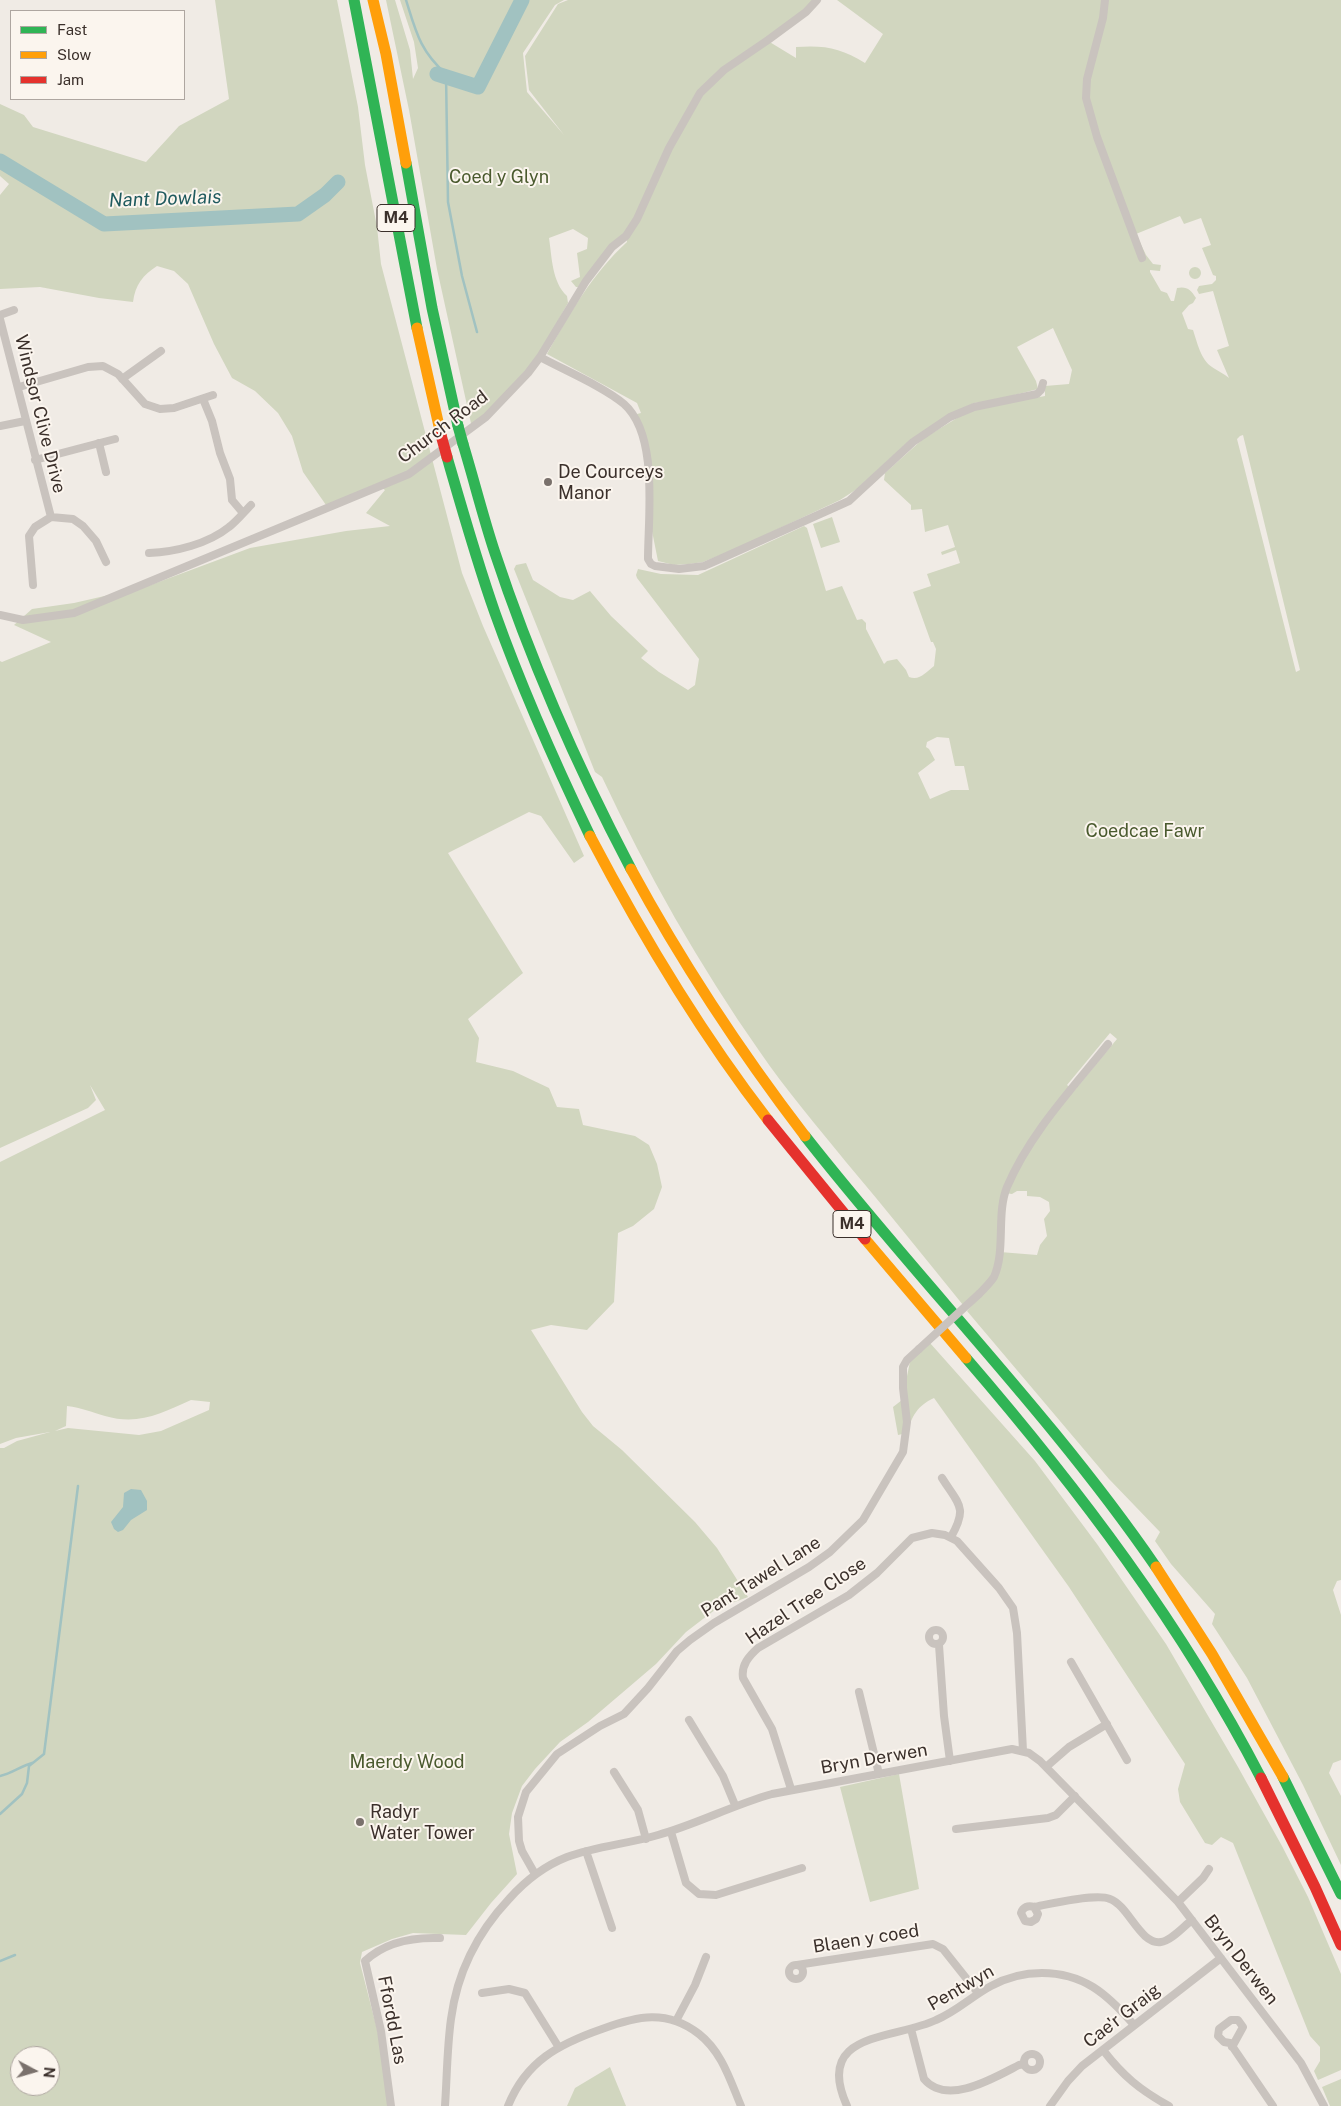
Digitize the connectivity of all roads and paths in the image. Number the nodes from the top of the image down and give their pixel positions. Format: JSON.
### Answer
{"nodes":[{"id":1,"x":354,"y":0,"type":"edge"},
{"id":2,"x":373,"y":0,"type":"edge"},
{"id":3,"x":817,"y":0,"type":"edge"},
{"id":4,"x":1105,"y":0,"type":"edge"},
{"id":5,"x":1142,"y":258,"type":"dead end"},
{"id":6,"x":14,"y":310,"type":"dead end"},
{"id":7,"x":0,"y":317,"type":"edge"},
{"id":8,"x":161,"y":351,"type":"dead end"},
{"id":9,"x":540,"y":357,"type":"junction"},
{"id":10,"x":122,"y":379,"type":"junction"},
{"id":11,"x":1042,"y":383,"type":"dead end"},
{"id":12,"x":19,"y":387,"type":"junction"},
{"id":13,"x":213,"y":395,"type":"dead end"},
{"id":14,"x":203,"y":399,"type":"junction"},
{"id":15,"x":25,"y":421,"type":"junction"},
{"id":16,"x":0,"y":426,"type":"edge"},
{"id":17,"x":115,"y":439,"type":"dead end"},
{"id":18,"x":99,"y":443,"type":"junction"},
{"id":19,"x":35,"y":460,"type":"junction"},
{"id":20,"x":106,"y":472,"type":"dead end"},
{"id":21,"x":251,"y":505,"type":"dead end"},
{"id":22,"x":244,"y":513,"type":"junction"},
{"id":23,"x":51,"y":517,"type":"junction"},
{"id":24,"x":149,"y":553,"type":"dead end"},
{"id":25,"x":106,"y":562,"type":"dead end"},
{"id":26,"x":33,"y":585,"type":"dead end"},
{"id":27,"x":0,"y":615,"type":"edge"},
{"id":28,"x":1108,"y":1044,"type":"dead end"},
{"id":29,"x":942,"y":1478,"type":"dead end"},
{"id":30,"x":951,"y":1537,"type":"junction"},
{"id":31,"x":939,"y":1644,"type":"dead end"},
{"id":32,"x":1071,"y":1662,"type":"dead end"},
{"id":33,"x":859,"y":1692,"type":"dead end"},
{"id":34,"x":689,"y":1720,"type":"dead end"},
{"id":35,"x":1107,"y":1724,"type":"junction"},
{"id":36,"x":1022,"y":1751,"type":"junction"},
{"id":37,"x":1127,"y":1760,"type":"dead end"},
{"id":38,"x":950,"y":1761,"type":"junction"},
{"id":39,"x":1046,"y":1767,"type":"junction"},
{"id":40,"x":614,"y":1772,"type":"dead end"},
{"id":41,"x":879,"y":1774,"type":"junction"},
{"id":42,"x":791,"y":1789,"type":"junction"},
{"id":43,"x":1074,"y":1796,"type":"junction"},
{"id":44,"x":735,"y":1805,"type":"junction"},
{"id":45,"x":956,"y":1828,"type":"dead end"},
{"id":46,"x":671,"y":1832,"type":"junction"},
{"id":47,"x":646,"y":1838,"type":"junction"},
{"id":48,"x":586,"y":1851,"type":"junction"},
{"id":49,"x":802,"y":1868,"type":"dead end"},
{"id":50,"x":1209,"y":1869,"type":"dead end"},
{"id":51,"x":536,"y":1874,"type":"junction"},
{"id":52,"x":1202,"y":1878,"type":"junction"},
{"id":53,"x":1209,"y":1884,"type":"dead end"},
{"id":54,"x":1341,"y":1894,"type":"edge"},
{"id":55,"x":1178,"y":1902,"type":"junction"},
{"id":56,"x":1034,"y":1908,"type":"dead end"},
{"id":57,"x":1192,"y":1920,"type":"junction"},
{"id":58,"x":612,"y":1928,"type":"dead end"},
{"id":59,"x":440,"y":1938,"type":"dead end"},
{"id":60,"x":1341,"y":1945,"type":"edge"},
{"id":61,"x":706,"y":1957,"type":"dead end"},
{"id":62,"x":1221,"y":1958,"type":"junction"},
{"id":63,"x":797,"y":1965,"type":"dead end"},
{"id":64,"x":482,"y":1993,"type":"dead end"},
{"id":65,"x":978,"y":1993,"type":"junction"},
{"id":66,"x":676,"y":2021,"type":"junction"},
{"id":67,"x":1134,"y":2025,"type":"junction"},
{"id":68,"x":911,"y":2029,"type":"junction"},
{"id":69,"x":558,"y":2046,"type":"junction"},
{"id":70,"x":1232,"y":2046,"type":"dead end"},
{"id":71,"x":1103,"y":2050,"type":"junction"},
{"id":72,"x":1024,"y":2064,"type":"dead end"},
{"id":73,"x":391,"y":2106,"type":"edge"},
{"id":74,"x":444,"y":2106,"type":"edge"},
{"id":75,"x":508,"y":2106,"type":"edge"},
{"id":76,"x":741,"y":2106,"type":"edge"},
{"id":77,"x":847,"y":2106,"type":"edge"},
{"id":78,"x":1050,"y":2106,"type":"edge"},
{"id":79,"x":1169,"y":2106,"type":"edge"},
{"id":80,"x":1273,"y":2106,"type":"edge"},
{"id":81,"x":1324,"y":2106,"type":"edge"}],
"edges":[{"from":1,"to":60,"type":"highway","number":"M4","bridge":true},
{"from":2,"to":54,"type":"highway","number":"M4","bridge":true},
{"from":3,"to":9,"type":"street","name":"Church Road"},
{"from":4,"to":5,"type":"street"},
{"from":6,"to":7,"type":"street"},
{"from":7,"to":12,"type":"street","name":"Windsor Clive Drive"},
{"from":8,"to":10,"type":"street"},
{"from":9,"to":11,"type":"street"},
{"from":9,"to":27,"type":"street","name":"Church Road"},
{"from":10,"to":12,"type":"street"},
{"from":10,"to":14,"type":"street"},
{"from":12,"to":15,"type":"street","name":"Windsor Clive Drive"},
{"from":13,"to":14,"type":"street"},
{"from":14,"to":22,"type":"street"},
{"from":15,"to":16,"type":"street"},
{"from":15,"to":19,"type":"street","name":"Windsor Clive Drive"},
{"from":17,"to":18,"type":"street"},
{"from":18,"to":19,"type":"street"},
{"from":18,"to":20,"type":"street"},
{"from":19,"to":23,"type":"street","name":"Windsor Clive Drive"},
{"from":21,"to":22,"type":"street"},
{"from":22,"to":24,"type":"street"},
{"from":23,"to":25,"type":"street","name":"Windsor Clive Drive"},
{"from":23,"to":26,"type":"street","name":"Windsor Clive Drive"},
{"from":28,"to":51,"type":"street","name":"Pant Tawel Lane","bridge":true},
{"from":29,"to":30,"type":"street"},
{"from":30,"to":36,"type":"street"},
{"from":30,"to":42,"type":"street","name":"Hazel Tree Close"},
{"from":31,"to":38,"type":"street"},
{"from":32,"to":35,"type":"street"},
{"from":33,"to":41,"type":"street"},
{"from":34,"to":44,"type":"street"},
{"from":35,"to":37,"type":"street"},
{"from":35,"to":39,"type":"street"},
{"from":36,"to":38,"type":"street","name":"Bryn Derwen"},
{"from":36,"to":39,"type":"street","name":"Bryn Derwen"},
{"from":38,"to":41,"type":"street","name":"Bryn Derwen"},
{"from":39,"to":43,"type":"street","name":"Bryn Derwen"},
{"from":40,"to":47,"type":"street"},
{"from":41,"to":42,"type":"street","name":"Bryn Derwen"},
{"from":42,"to":44,"type":"street","name":"Bryn Derwen"},
{"from":43,"to":45,"type":"street"},
{"from":43,"to":55,"type":"street","name":"Bryn Derwen"},
{"from":44,"to":46,"type":"street","name":"Bryn Derwen"},
{"from":46,"to":47,"type":"street","name":"Bryn Derwen"},
{"from":46,"to":49,"type":"street"},
{"from":47,"to":48,"type":"street","name":"Bryn Derwen"},
{"from":48,"to":51,"type":"street","name":"Bryn Derwen"},
{"from":48,"to":58,"type":"street"},
{"from":50,"to":52,"type":"street"},
{"from":51,"to":74,"type":"street","name":"Bryn Derwen"},
{"from":52,"to":53,"type":"street"},
{"from":52,"to":55,"type":"street"},
{"from":55,"to":57,"type":"street","name":"Bryn Derwen"},
{"from":56,"to":57,"type":"street"},
{"from":57,"to":62,"type":"street","name":"Bryn Derwen"},
{"from":59,"to":73,"type":"street","name":"Ffordd Las"},
{"from":61,"to":66,"type":"street"},
{"from":62,"to":67,"type":"street","name":"Cae'r Graig"},
{"from":62,"to":81,"type":"street","name":"Bryn Derwen"},
{"from":63,"to":65,"type":"street","name":"Blaen y coed"},
{"from":64,"to":69,"type":"street"},
{"from":65,"to":67,"type":"street","name":"Pentwyn"},
{"from":65,"to":68,"type":"street","name":"Pentwyn"},
{"from":66,"to":69,"type":"street"},
{"from":66,"to":76,"type":"street"},
{"from":67,"to":71,"type":"street","name":"Cae'r Graig"},
{"from":68,"to":72,"type":"street"},
{"from":68,"to":77,"type":"street","name":"Pentwyn"},
{"from":69,"to":75,"type":"street"},
{"from":70,"to":80,"type":"street"},
{"from":71,"to":78,"type":"street","name":"Cae'r Graig"},
{"from":71,"to":79,"type":"street"}]}
